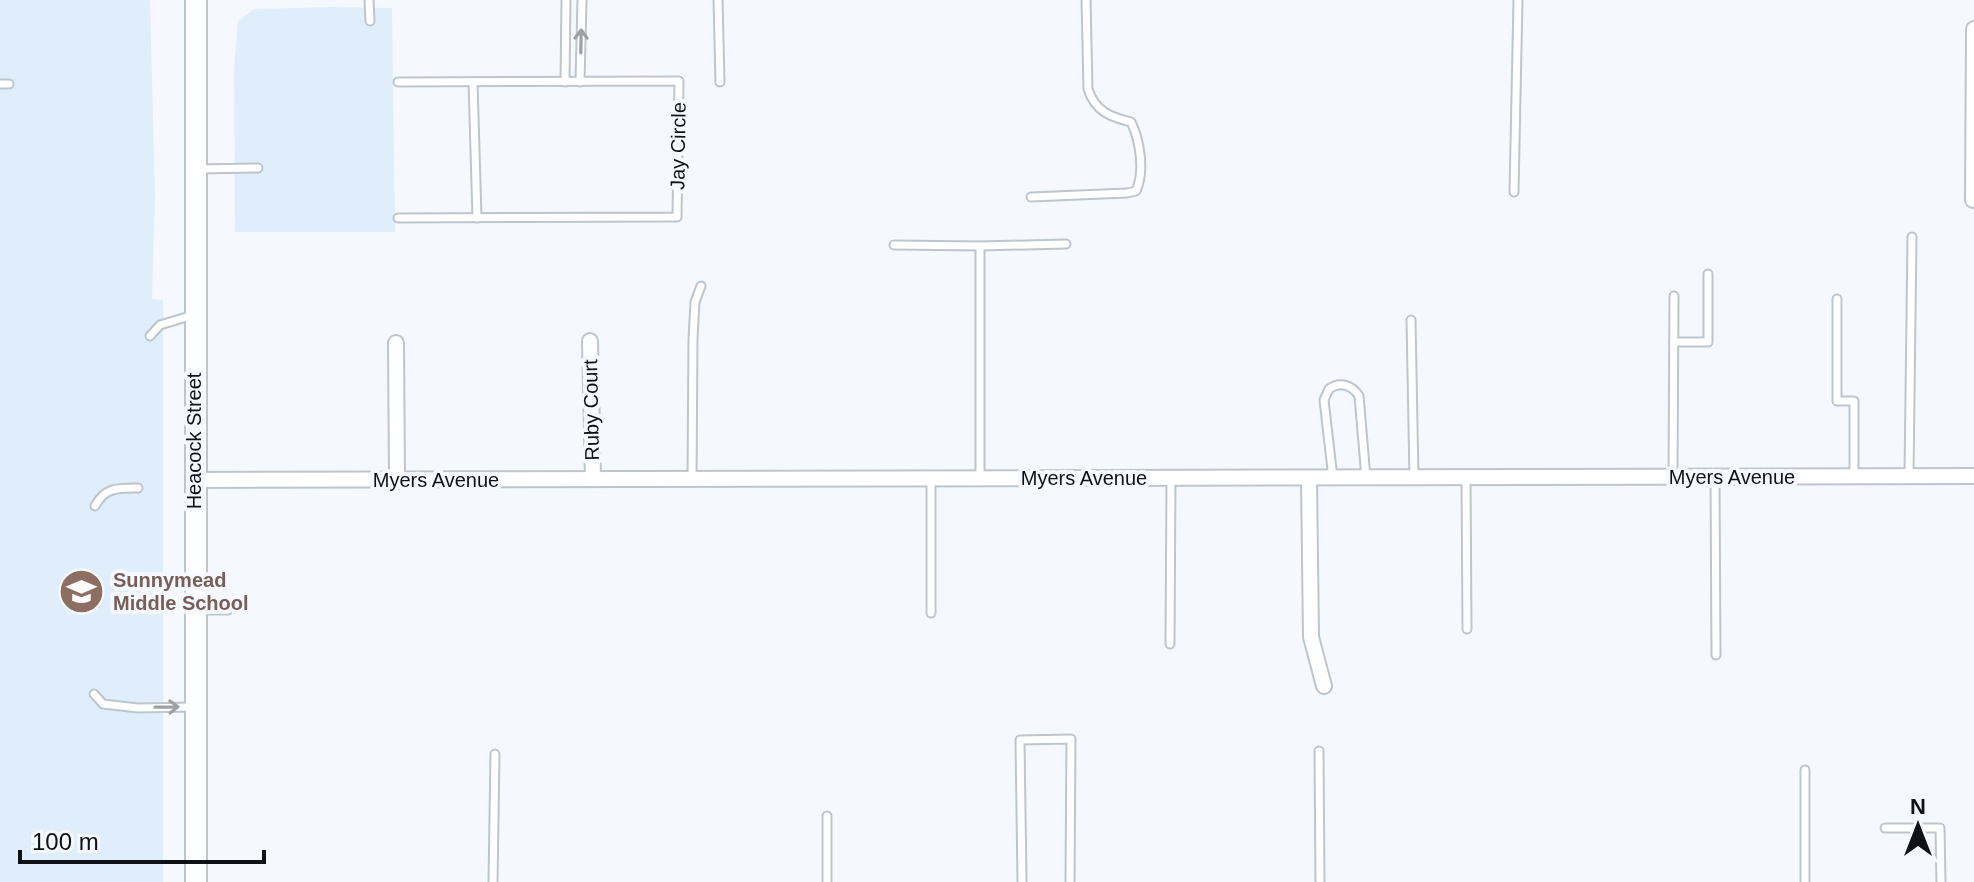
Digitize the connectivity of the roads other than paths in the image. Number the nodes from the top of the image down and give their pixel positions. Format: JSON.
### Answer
{"nodes":[{"id":1,"x":196,"y":0,"type":"edge"},
{"id":2,"x":369,"y":0,"type":"edge"},
{"id":3,"x":566,"y":0,"type":"edge"},
{"id":4,"x":582,"y":0,"type":"edge"},
{"id":5,"x":718,"y":0,"type":"edge"},
{"id":6,"x":1086,"y":0,"type":"edge"},
{"id":7,"x":1518,"y":0,"type":"edge"},
{"id":8,"x":370,"y":21,"type":"dead end"},
{"id":9,"x":1974,"y":29,"type":"edge"},
{"id":10,"x":398,"y":82,"type":"dead end"},
{"id":11,"x":473,"y":82,"type":"junction"},
{"id":12,"x":565,"y":82,"type":"junction"},
{"id":13,"x":580,"y":82,"type":"junction"},
{"id":14,"x":720,"y":82,"type":"dead end"},
{"id":15,"x":258,"y":168,"type":"dead end"},
{"id":16,"x":195,"y":169,"type":"junction"},
{"id":17,"x":1514,"y":192,"type":"dead end"},
{"id":18,"x":1031,"y":197,"type":"dead end"},
{"id":19,"x":1973,"y":200,"type":"edge"},
{"id":20,"x":398,"y":218,"type":"dead end"},
{"id":21,"x":477,"y":218,"type":"junction"},
{"id":22,"x":1912,"y":237,"type":"dead end"},
{"id":23,"x":1066,"y":244,"type":"dead end"},
{"id":24,"x":894,"y":245,"type":"dead end"},
{"id":25,"x":980,"y":246,"type":"junction"},
{"id":26,"x":1708,"y":274,"type":"dead end"},
{"id":27,"x":701,"y":286,"type":"dead end"},
{"id":28,"x":1674,"y":296,"type":"dead end"},
{"id":29,"x":1837,"y":299,"type":"dead end"},
{"id":30,"x":195,"y":314,"type":"junction"},
{"id":31,"x":1411,"y":320,"type":"dead end"},
{"id":32,"x":150,"y":336,"type":"dead end"},
{"id":33,"x":590,"y":341,"type":"dead end"},
{"id":34,"x":1674,"y":342,"type":"junction"},
{"id":35,"x":396,"y":343,"type":"dead end"},
{"id":36,"x":1854,"y":476,"type":"junction"},
{"id":37,"x":1909,"y":476,"type":"junction"},
{"id":38,"x":1974,"y":476,"type":"edge"},
{"id":39,"x":1673,"y":477,"type":"junction"},
{"id":40,"x":1715,"y":477,"type":"junction"},
{"id":41,"x":1171,"y":478,"type":"junction"},
{"id":42,"x":1309,"y":478,"type":"junction"},
{"id":43,"x":1333,"y":478,"type":"junction"},
{"id":44,"x":1366,"y":478,"type":"junction"},
{"id":45,"x":1414,"y":478,"type":"junction"},
{"id":46,"x":1466,"y":478,"type":"junction"},
{"id":47,"x":593,"y":479,"type":"junction"},
{"id":48,"x":692,"y":479,"type":"junction"},
{"id":49,"x":931,"y":479,"type":"junction"},
{"id":50,"x":980,"y":479,"type":"junction"},
{"id":51,"x":194,"y":480,"type":"junction"},
{"id":52,"x":397,"y":481,"type":"junction"},
{"id":53,"x":138,"y":488,"type":"dead end"},
{"id":54,"x":95,"y":506,"type":"dead end"},
{"id":55,"x":195,"y":610,"type":"junction"},
{"id":56,"x":228,"y":610,"type":"dead end"},
{"id":57,"x":931,"y":613,"type":"dead end"},
{"id":58,"x":1467,"y":629,"type":"dead end"},
{"id":59,"x":1170,"y":644,"type":"dead end"},
{"id":60,"x":1716,"y":655,"type":"dead end"},
{"id":61,"x":1324,"y":686,"type":"dead end"},
{"id":62,"x":94,"y":694,"type":"dead end"},
{"id":63,"x":195,"y":707,"type":"junction"},
{"id":64,"x":1319,"y":751,"type":"dead end"},
{"id":65,"x":495,"y":754,"type":"dead end"},
{"id":66,"x":1805,"y":770,"type":"dead end"},
{"id":67,"x":827,"y":816,"type":"dead end"},
{"id":68,"x":1885,"y":828,"type":"dead end"},
{"id":69,"x":196,"y":882,"type":"edge"},
{"id":70,"x":493,"y":882,"type":"edge"},
{"id":71,"x":827,"y":882,"type":"edge"},
{"id":72,"x":1022,"y":882,"type":"edge"},
{"id":73,"x":1070,"y":882,"type":"edge"},
{"id":74,"x":1320,"y":882,"type":"edge"},
{"id":75,"x":1805,"y":882,"type":"edge"},
{"id":76,"x":1941,"y":882,"type":"edge"}],
"edges":[{"from":1,"to":16,"type":"main road","name":"Heacock Street"},
{"from":2,"to":8,"type":"lane"},
{"from":3,"to":12,"type":"lane"},
{"from":13,"to":4,"type":"lane","one_way":true},
{"from":5,"to":14,"type":"lane"},
{"from":6,"to":18,"type":"lane"},
{"from":7,"to":17,"type":"lane"},
{"from":9,"to":19,"type":"street"},
{"from":10,"to":11,"type":"lane","name":"Jay Circle"},
{"from":11,"to":12,"type":"lane","name":"Jay Circle"},
{"from":11,"to":21,"type":"lane"},
{"from":12,"to":13,"type":"lane","name":"Jay Circle"},
{"from":13,"to":21,"type":"lane","name":"Jay Circle"},
{"from":15,"to":16,"type":"lane"},
{"from":16,"to":30,"type":"main road","name":"Heacock Street"},
{"from":20,"to":21,"type":"lane","name":"Jay Circle"},
{"from":22,"to":37,"type":"lane"},
{"from":23,"to":25,"type":"lane"},
{"from":24,"to":25,"type":"lane"},
{"from":25,"to":50,"type":"lane"},
{"from":26,"to":34,"type":"lane"},
{"from":27,"to":48,"type":"lane"},
{"from":28,"to":34,"type":"lane"},
{"from":29,"to":36,"type":"lane"},
{"from":30,"to":32,"type":"lane"},
{"from":30,"to":51,"type":"main road","name":"Heacock Street"},
{"from":31,"to":45,"type":"lane"},
{"from":33,"to":47,"type":"street","name":"Ruby Court"},
{"from":34,"to":39,"type":"lane"},
{"from":35,"to":52,"type":"street"},
{"from":36,"to":37,"type":"street","name":"Myers Avenue"},
{"from":36,"to":40,"type":"street","name":"Myers Avenue"},
{"from":37,"to":38,"type":"street","name":"Myers Avenue"},
{"from":39,"to":40,"type":"street","name":"Myers Avenue"},
{"from":39,"to":46,"type":"street","name":"Myers Avenue"},
{"from":40,"to":60,"type":"lane"},
{"from":41,"to":42,"type":"street","name":"Myers Avenue"},
{"from":41,"to":50,"type":"street","name":"Myers Avenue"},
{"from":41,"to":59,"type":"lane"},
{"from":42,"to":43,"type":"street","name":"Myers Avenue"},
{"from":42,"to":61,"type":"street"},
{"from":43,"to":44,"type":"street","name":"Myers Avenue"},
{"from":43,"to":44,"type":"lane"},
{"from":44,"to":45,"type":"street","name":"Myers Avenue"},
{"from":45,"to":46,"type":"street","name":"Myers Avenue"},
{"from":46,"to":58,"type":"lane"},
{"from":47,"to":48,"type":"street","name":"Myers Avenue"},
{"from":47,"to":52,"type":"street","name":"Myers Avenue"},
{"from":48,"to":49,"type":"street","name":"Myers Avenue"},
{"from":49,"to":50,"type":"street","name":"Myers Avenue"},
{"from":49,"to":57,"type":"lane"},
{"from":51,"to":52,"type":"street","name":"Myers Avenue"},
{"from":51,"to":55,"type":"main road","name":"Heacock Street"},
{"from":53,"to":54,"type":"lane"},
{"from":55,"to":56,"type":"lane"},
{"from":55,"to":63,"type":"main road","name":"Heacock Street"},
{"from":62,"to":63,"type":"lane","one_way":true},
{"from":63,"to":69,"type":"main road","name":"Heacock Street"},
{"from":64,"to":74,"type":"lane"},
{"from":65,"to":70,"type":"lane"},
{"from":66,"to":75,"type":"lane"},
{"from":67,"to":71,"type":"lane"},
{"from":68,"to":76,"type":"lane"},
{"from":72,"to":73,"type":"lane"}]}
